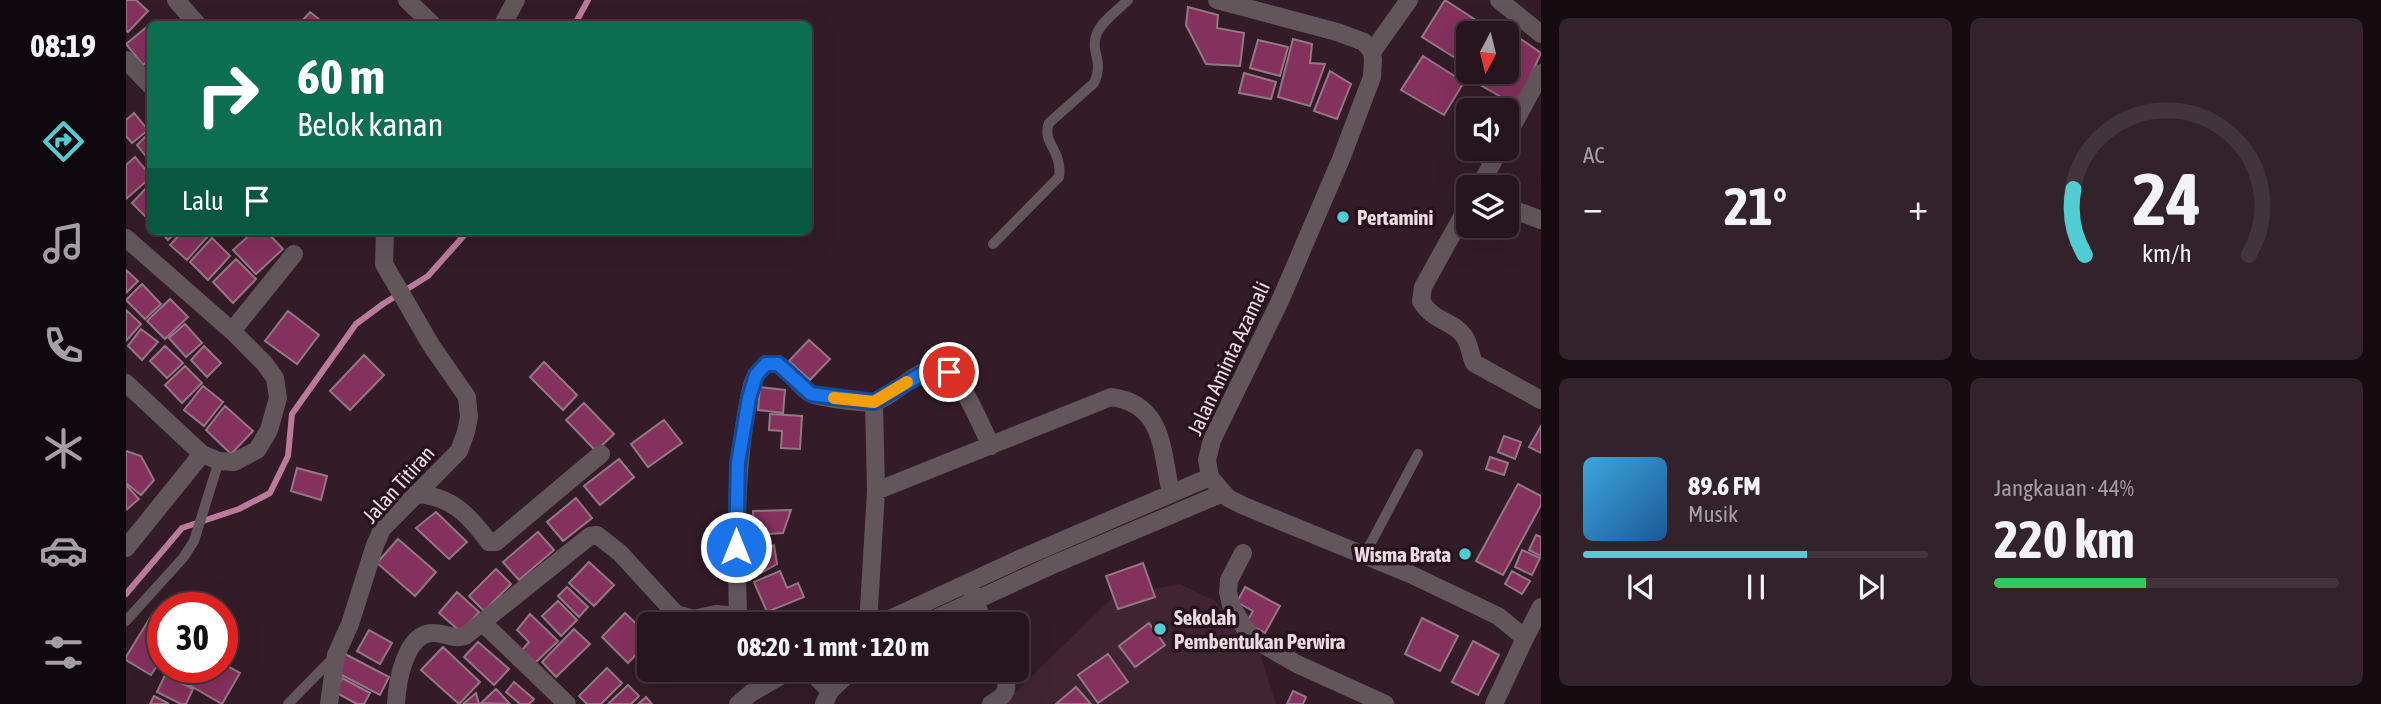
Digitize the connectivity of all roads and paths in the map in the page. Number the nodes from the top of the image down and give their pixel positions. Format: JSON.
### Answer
{"nodes":[{"id":1,"x":176,"y":0,"type":"edge"},
{"id":2,"x":407,"y":0,"type":"edge"},
{"id":3,"x":516,"y":0,"type":"edge"},
{"id":4,"x":1128,"y":0,"type":"edge"},
{"id":5,"x":1217,"y":0,"type":"edge"},
{"id":6,"x":1409,"y":0,"type":"edge"},
{"id":7,"x":1499,"y":0,"type":"edge"},
{"id":8,"x":194,"y":21,"type":"edge"},
{"id":9,"x":429,"y":21,"type":"edge"},
{"id":10,"x":505,"y":21,"type":"edge"},
{"id":11,"x":1541,"y":34,"type":"edge"},
{"id":12,"x":1372,"y":52,"type":"junction"},
{"id":13,"x":126,"y":60,"type":"edge"},
{"id":14,"x":1541,"y":75,"type":"edge"},
{"id":15,"x":147,"y":82,"type":"edge"},
{"id":16,"x":1519,"y":114,"type":"edge"},
{"id":17,"x":1519,"y":212,"type":"edge"},
{"id":18,"x":1541,"y":220,"type":"edge"},
{"id":19,"x":1456,"y":228,"type":"edge"},
{"id":20,"x":384,"y":235,"type":"edge"},
{"id":21,"x":126,"y":238,"type":"edge"},
{"id":22,"x":993,"y":244,"type":"dead end"},
{"id":23,"x":294,"y":254,"type":"dead end"},
{"id":24,"x":232,"y":331,"type":"junction"},
{"id":25,"x":126,"y":383,"type":"edge"},
{"id":26,"x":1541,"y":400,"type":"edge"},
{"id":27,"x":874,"y":402,"type":"junction"},
{"id":28,"x":991,"y":446,"type":"junction"},
{"id":29,"x":601,"y":454,"type":"dead end"},
{"id":30,"x":1418,"y":454,"type":"dead end"},
{"id":31,"x":211,"y":458,"type":"junction"},
{"id":32,"x":1210,"y":477,"type":"junction"},
{"id":33,"x":876,"y":491,"type":"junction"},
{"id":34,"x":1171,"y":493,"type":"junction"},
{"id":35,"x":1223,"y":493,"type":"junction"},
{"id":36,"x":416,"y":494,"type":"junction"},
{"id":37,"x":1117,"y":516,"type":"junction"},
{"id":38,"x":1125,"y":534,"type":"junction"},
{"id":39,"x":126,"y":548,"type":"edge"},
{"id":40,"x":1243,"y":553,"type":"dead end"},
{"id":41,"x":1365,"y":554,"type":"junction"},
{"id":42,"x":968,"y":583,"type":"junction"},
{"id":43,"x":975,"y":601,"type":"junction"},
{"id":44,"x":1541,"y":607,"type":"edge"},
{"id":45,"x":674,"y":612,"type":"edge"},
{"id":46,"x":744,"y":612,"type":"edge"},
{"id":47,"x":869,"y":612,"type":"edge"},
{"id":48,"x":905,"y":612,"type":"edge"},
{"id":49,"x":951,"y":612,"type":"edge"},
{"id":50,"x":979,"y":612,"type":"edge"},
{"id":51,"x":126,"y":621,"type":"edge"},
{"id":52,"x":483,"y":623,"type":"junction"},
{"id":53,"x":1525,"y":638,"type":"junction"},
{"id":54,"x":336,"y":655,"type":"junction"},
{"id":55,"x":770,"y":682,"type":"edge"},
{"id":56,"x":817,"y":682,"type":"edge"},
{"id":57,"x":841,"y":682,"type":"edge"},
{"id":58,"x":1007,"y":682,"type":"edge"},
{"id":59,"x":827,"y":698,"type":"edge"},
{"id":60,"x":559,"y":701,"type":"edge"},
{"id":61,"x":288,"y":704,"type":"edge"},
{"id":62,"x":329,"y":704,"type":"edge"},
{"id":63,"x":396,"y":704,"type":"edge"},
{"id":64,"x":738,"y":704,"type":"edge"},
{"id":65,"x":991,"y":704,"type":"edge"},
{"id":66,"x":1385,"y":704,"type":"edge"},
{"id":67,"x":1494,"y":704,"type":"edge"}],
"edges":[{"from":1,"to":8,"type":"street"},
{"from":2,"to":9,"type":"street"},
{"from":3,"to":10,"type":"street"},
{"from":4,"to":22,"type":"lane"},
{"from":5,"to":12,"type":"street"},
{"from":6,"to":12,"type":"street"},
{"from":7,"to":11,"type":"street"},
{"from":12,"to":32,"type":"street","name":"Jalan Aminta Azamali"},
{"from":13,"to":15,"type":"street"},
{"from":14,"to":16,"type":"street"},
{"from":17,"to":18,"type":"street"},
{"from":19,"to":26,"type":"street"},
{"from":20,"to":36,"type":"street","name":"Jalan Titiran"},
{"from":21,"to":24,"type":"street"},
{"from":23,"to":24,"type":"street"},
{"from":24,"to":31,"type":"street"},
{"from":25,"to":31,"type":"street"},
{"from":27,"to":28,"type":"street"},
{"from":27,"to":33,"type":"street"},
{"from":27,"to":46,"type":"street"},
{"from":28,"to":33,"type":"street"},
{"from":28,"to":34,"type":"street"},
{"from":29,"to":36,"type":"street"},
{"from":30,"to":41,"type":"lane"},
{"from":31,"to":39,"type":"street"},
{"from":31,"to":51,"type":"lane"},
{"from":32,"to":34,"type":"street"},
{"from":32,"to":35,"type":"street"},
{"from":33,"to":47,"type":"street"},
{"from":34,"to":37,"type":"street"},
{"from":35,"to":38,"type":"street"},
{"from":35,"to":41,"type":"street"},
{"from":36,"to":54,"type":"street","name":"Jalan Titiran"},
{"from":37,"to":38,"type":"street"},
{"from":37,"to":42,"type":"street"},
{"from":38,"to":43,"type":"street"},
{"from":40,"to":66,"type":"street"},
{"from":41,"to":53,"type":"street"},
{"from":42,"to":43,"type":"street"},
{"from":42,"to":48,"type":"street"},
{"from":43,"to":49,"type":"street"},
{"from":43,"to":50,"type":"street"},
{"from":44,"to":53,"type":"street"},
{"from":45,"to":52,"type":"street"},
{"from":52,"to":60,"type":"street"},
{"from":52,"to":63,"type":"street"},
{"from":53,"to":67,"type":"street"},
{"from":54,"to":61,"type":"lane"},
{"from":54,"to":62,"type":"street","name":"Jalan Titiran"},
{"from":55,"to":64,"type":"street"},
{"from":56,"to":59,"type":"street"},
{"from":57,"to":59,"type":"street"},
{"from":58,"to":65,"type":"street"}]}
